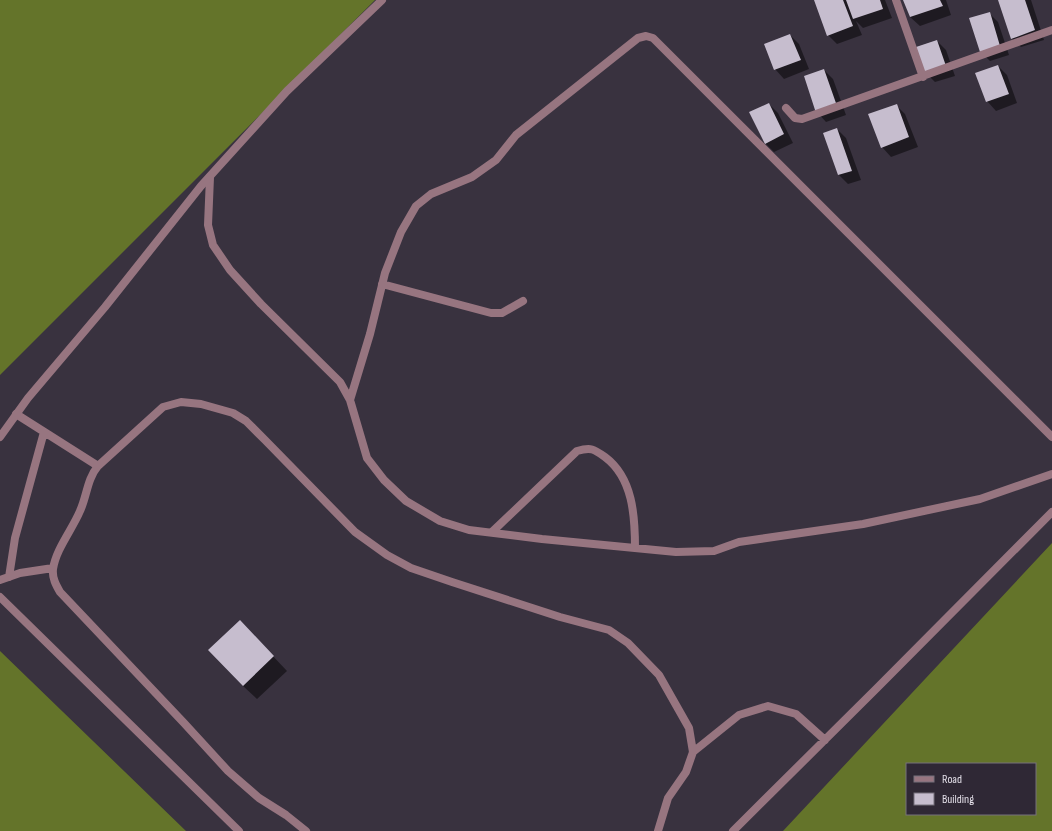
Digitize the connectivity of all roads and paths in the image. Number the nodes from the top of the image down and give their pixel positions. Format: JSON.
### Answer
{"nodes":[{"id":1,"x":382,"y":0,"type":"edge"},
{"id":2,"x":896,"y":0,"type":"edge"},
{"id":3,"x":1052,"y":30,"type":"edge"},
{"id":4,"x":922,"y":77,"type":"junction"},
{"id":5,"x":786,"y":108,"type":"dead end"},
{"id":6,"x":210,"y":177,"type":"junction"},
{"id":7,"x":382,"y":284,"type":"junction"},
{"id":8,"x":523,"y":301,"type":"dead end"},
{"id":9,"x":350,"y":400,"type":"junction"},
{"id":10,"x":16,"y":414,"type":"junction"},
{"id":11,"x":44,"y":432,"type":"junction"},
{"id":12,"x":0,"y":437,"type":"edge"},
{"id":13,"x":1052,"y":437,"type":"edge"},
{"id":14,"x":98,"y":466,"type":"junction"},
{"id":15,"x":1052,"y":474,"type":"edge"},
{"id":16,"x":1052,"y":512,"type":"edge"},
{"id":17,"x":492,"y":532,"type":"junction"},
{"id":18,"x":634,"y":548,"type":"junction"},
{"id":19,"x":53,"y":568,"type":"junction"},
{"id":20,"x":9,"y":577,"type":"junction"},
{"id":21,"x":0,"y":580,"type":"edge"},
{"id":22,"x":0,"y":597,"type":"edge"},
{"id":23,"x":825,"y":740,"type":"junction"},
{"id":24,"x":693,"y":752,"type":"junction"},
{"id":25,"x":239,"y":831,"type":"edge"},
{"id":26,"x":306,"y":831,"type":"edge"},
{"id":27,"x":658,"y":831,"type":"edge"},
{"id":28,"x":733,"y":831,"type":"edge"}],
"edges":[{"from":1,"to":6,"type":"street"},
{"from":2,"to":4,"type":"street"},
{"from":3,"to":4,"type":"street"},
{"from":4,"to":5,"type":"street"},
{"from":6,"to":9,"type":"street"},
{"from":6,"to":10,"type":"street"},
{"from":7,"to":8,"type":"street"},
{"from":7,"to":9,"type":"street"},
{"from":7,"to":13,"type":"street"},
{"from":9,"to":17,"type":"street"},
{"from":10,"to":11,"type":"street"},
{"from":10,"to":12,"type":"street"},
{"from":11,"to":14,"type":"street"},
{"from":11,"to":20,"type":"street"},
{"from":14,"to":19,"type":"street"},
{"from":14,"to":24,"type":"street"},
{"from":15,"to":18,"type":"street"},
{"from":16,"to":23,"type":"street"},
{"from":17,"to":18,"type":"street"},
{"from":17,"to":18,"type":"street"},
{"from":19,"to":20,"type":"street"},
{"from":19,"to":26,"type":"street"},
{"from":20,"to":21,"type":"street"},
{"from":22,"to":25,"type":"street"},
{"from":23,"to":24,"type":"street"},
{"from":23,"to":28,"type":"street"},
{"from":24,"to":27,"type":"street"}]}
